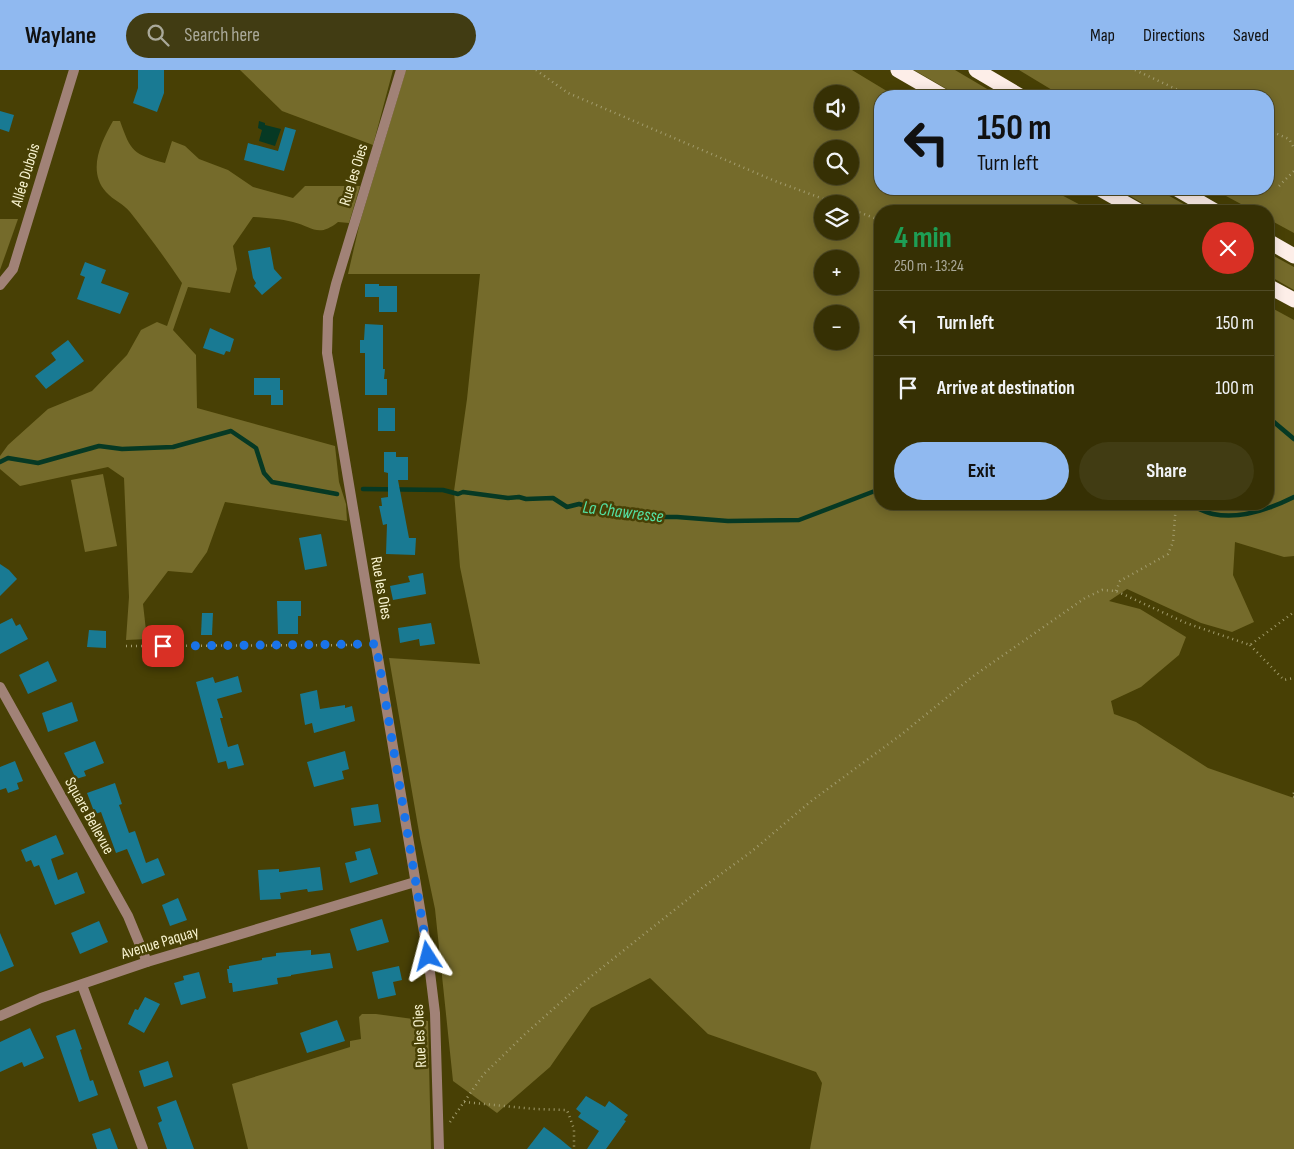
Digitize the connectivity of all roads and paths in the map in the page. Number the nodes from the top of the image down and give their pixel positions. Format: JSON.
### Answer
{"nodes":[{"id":1,"x":74,"y":70,"type":"edge"},
{"id":2,"x":401,"y":70,"type":"edge"},
{"id":3,"x":536,"y":70,"type":"edge"},
{"id":4,"x":898,"y":70,"type":"edge"},
{"id":5,"x":976,"y":70,"type":"edge"},
{"id":6,"x":1135,"y":70,"type":"edge"},
{"id":7,"x":933,"y":90,"type":"edge"},
{"id":8,"x":1010,"y":90,"type":"edge"},
{"id":9,"x":1178,"y":90,"type":"edge"},
{"id":10,"x":1274,"y":133,"type":"edge"},
{"id":11,"x":1294,"y":148,"type":"edge"},
{"id":12,"x":1294,"y":171,"type":"edge"},
{"id":13,"x":1279,"y":186,"type":"dead end"},
{"id":14,"x":814,"y":195,"type":"edge"},
{"id":15,"x":1111,"y":195,"type":"edge"},
{"id":16,"x":1187,"y":195,"type":"edge"},
{"id":17,"x":1128,"y":205,"type":"edge"},
{"id":18,"x":1205,"y":205,"type":"edge"},
{"id":19,"x":859,"y":212,"type":"edge"},
{"id":20,"x":874,"y":218,"type":"edge"},
{"id":21,"x":1274,"y":245,"type":"edge"},
{"id":22,"x":1288,"y":253,"type":"edge"},
{"id":23,"x":0,"y":285,"type":"edge"},
{"id":24,"x":1274,"y":289,"type":"edge"},
{"id":25,"x":1294,"y":300,"type":"edge"},
{"id":26,"x":1176,"y":510,"type":"edge"},
{"id":27,"x":1116,"y":591,"type":"junction"},
{"id":28,"x":1294,"y":612,"type":"edge"},
{"id":29,"x":376,"y":644,"type":"junction"},
{"id":30,"x":126,"y":646,"type":"dead end"},
{"id":31,"x":1250,"y":646,"type":"junction"},
{"id":32,"x":1294,"y":678,"type":"edge"},
{"id":33,"x":0,"y":687,"type":"edge"},
{"id":34,"x":1294,"y":792,"type":"edge"},
{"id":35,"x":1294,"y":797,"type":"edge"},
{"id":36,"x":415,"y":882,"type":"junction"},
{"id":37,"x":147,"y":962,"type":"junction"},
{"id":38,"x":82,"y":985,"type":"junction"},
{"id":39,"x":0,"y":1016,"type":"edge"},
{"id":40,"x":464,"y":1102,"type":"junction"},
{"id":41,"x":439,"y":1131,"type":"junction"},
{"id":42,"x":143,"y":1149,"type":"edge"},
{"id":43,"x":439,"y":1149,"type":"edge"},
{"id":44,"x":574,"y":1149,"type":"edge"}],
"edges":[{"from":1,"to":23,"type":"street","name":"Allée Dubois"},
{"from":2,"to":29,"type":"street","name":"Rue les Oies"},
{"from":3,"to":14,"type":"path"},
{"from":4,"to":7,"type":"highway"},
{"from":5,"to":8,"type":"highway"},
{"from":6,"to":9,"type":"path"},
{"from":10,"to":11,"type":"path"},
{"from":12,"to":13,"type":"path"},
{"from":15,"to":17,"type":"highway"},
{"from":16,"to":18,"type":"highway"},
{"from":19,"to":20,"type":"path"},
{"from":21,"to":22,"type":"highway"},
{"from":24,"to":25,"type":"highway"},
{"from":26,"to":27,"type":"path"},
{"from":27,"to":31,"type":"path"},
{"from":27,"to":40,"type":"path"},
{"from":28,"to":31,"type":"path"},
{"from":29,"to":30,"type":"path"},
{"from":29,"to":36,"type":"street","name":"Rue les Oies"},
{"from":31,"to":32,"type":"path"},
{"from":33,"to":37,"type":"street","name":"Square Bellevue"},
{"from":34,"to":35,"type":"path"},
{"from":36,"to":37,"type":"street","name":"Avenue Paquay"},
{"from":36,"to":41,"type":"street","name":"Rue les Oies"},
{"from":37,"to":38,"type":"street","name":"Avenue Paquay"},
{"from":38,"to":39,"type":"street"},
{"from":38,"to":42,"type":"street"},
{"from":40,"to":41,"type":"path"},
{"from":40,"to":44,"type":"path"},
{"from":41,"to":43,"type":"street","name":"Rue les Oies"}]}
